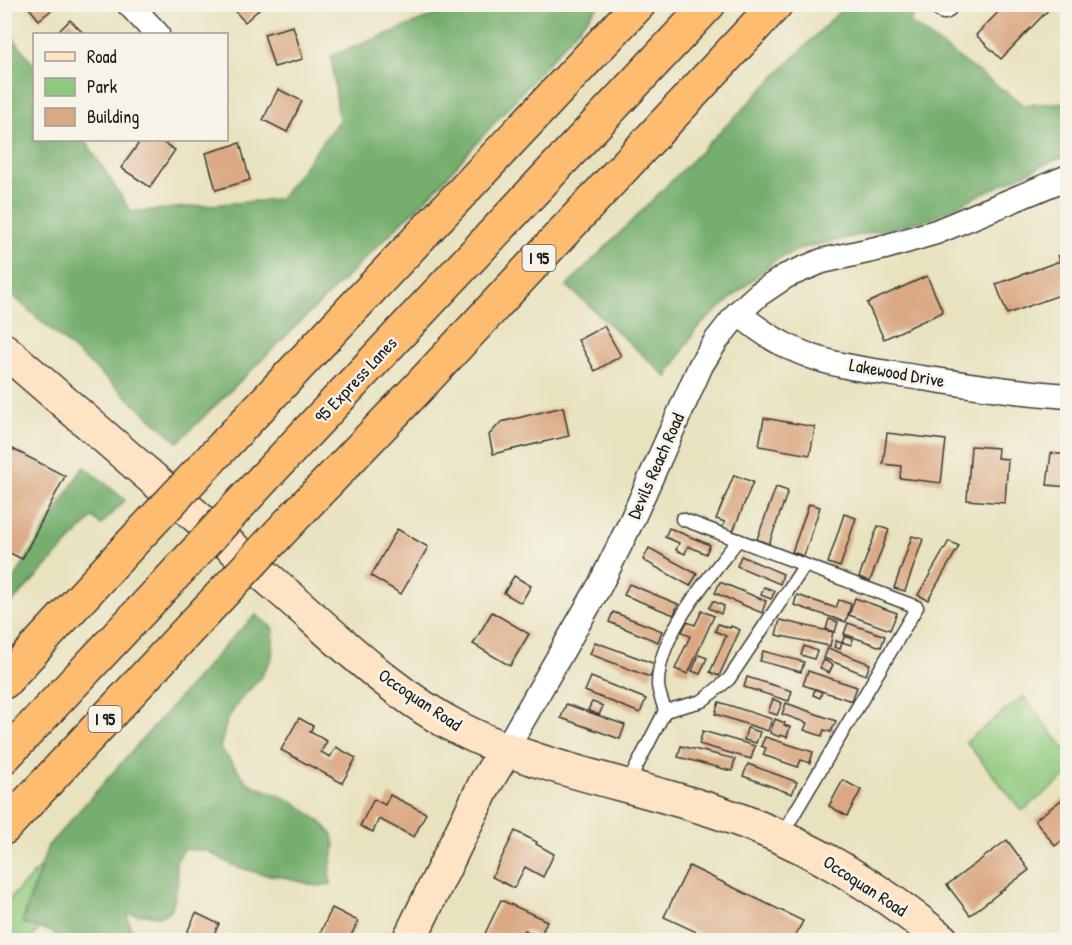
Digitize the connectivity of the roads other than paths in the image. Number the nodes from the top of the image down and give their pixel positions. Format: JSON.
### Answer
{"nodes":[{"id":1,"x":129,"y":4,"type":"edge"},
{"id":2,"x":639,"y":4,"type":"edge"},
{"id":3,"x":709,"y":4,"type":"edge"},
{"id":4,"x":776,"y":4,"type":"edge"},
{"id":5,"x":156,"y":33,"type":"edge"},
{"id":6,"x":1068,"y":177,"type":"edge"},
{"id":7,"x":738,"y":313,"type":"junction"},
{"id":8,"x":4,"y":350,"type":"edge"},
{"id":9,"x":1068,"y":396,"type":"edge"},
{"id":10,"x":682,"y":519,"type":"dead end"},
{"id":11,"x":738,"y":540,"type":"junction"},
{"id":12,"x":805,"y":565,"type":"junction"},
{"id":13,"x":4,"y":682,"type":"edge"},
{"id":14,"x":665,"y":711,"type":"junction"},
{"id":15,"x":506,"y":749,"type":"junction"},
{"id":16,"x":4,"y":757,"type":"edge"},
{"id":17,"x":626,"y":786,"type":"junction"},
{"id":18,"x":4,"y":828,"type":"edge"},
{"id":19,"x":780,"y":837,"type":"junction"},
{"id":20,"x":410,"y":940,"type":"edge"},
{"id":21,"x":942,"y":940,"type":"edge"}],
"edges":[{"from":1,"to":5,"type":"street"},
{"from":2,"to":13,"type":"highway","bridge":true},
{"from":3,"to":16,"type":"highway","name":"95 Express Lanes","bridge":true},
{"from":4,"to":18,"type":"highway","number":"I 95","bridge":true},
{"from":6,"to":7,"type":"street","name":"Devils Reach Road"},
{"from":7,"to":9,"type":"street","name":"Lakewood Drive"},
{"from":7,"to":15,"type":"street","name":"Devils Reach Road"},
{"from":8,"to":15,"type":"main road","name":"Occoquan Road"},
{"from":10,"to":11,"type":"lane"},
{"from":11,"to":12,"type":"lane"},
{"from":11,"to":14,"type":"lane"},
{"from":12,"to":14,"type":"lane"},
{"from":12,"to":19,"type":"lane"},
{"from":14,"to":17,"type":"lane"},
{"from":15,"to":17,"type":"main road","name":"Occoquan Road"},
{"from":15,"to":20,"type":"main road","name":"Devils Reach Road"},
{"from":17,"to":19,"type":"main road","name":"Occoquan Road"},
{"from":19,"to":21,"type":"main road","name":"Occoquan Road"}]}
